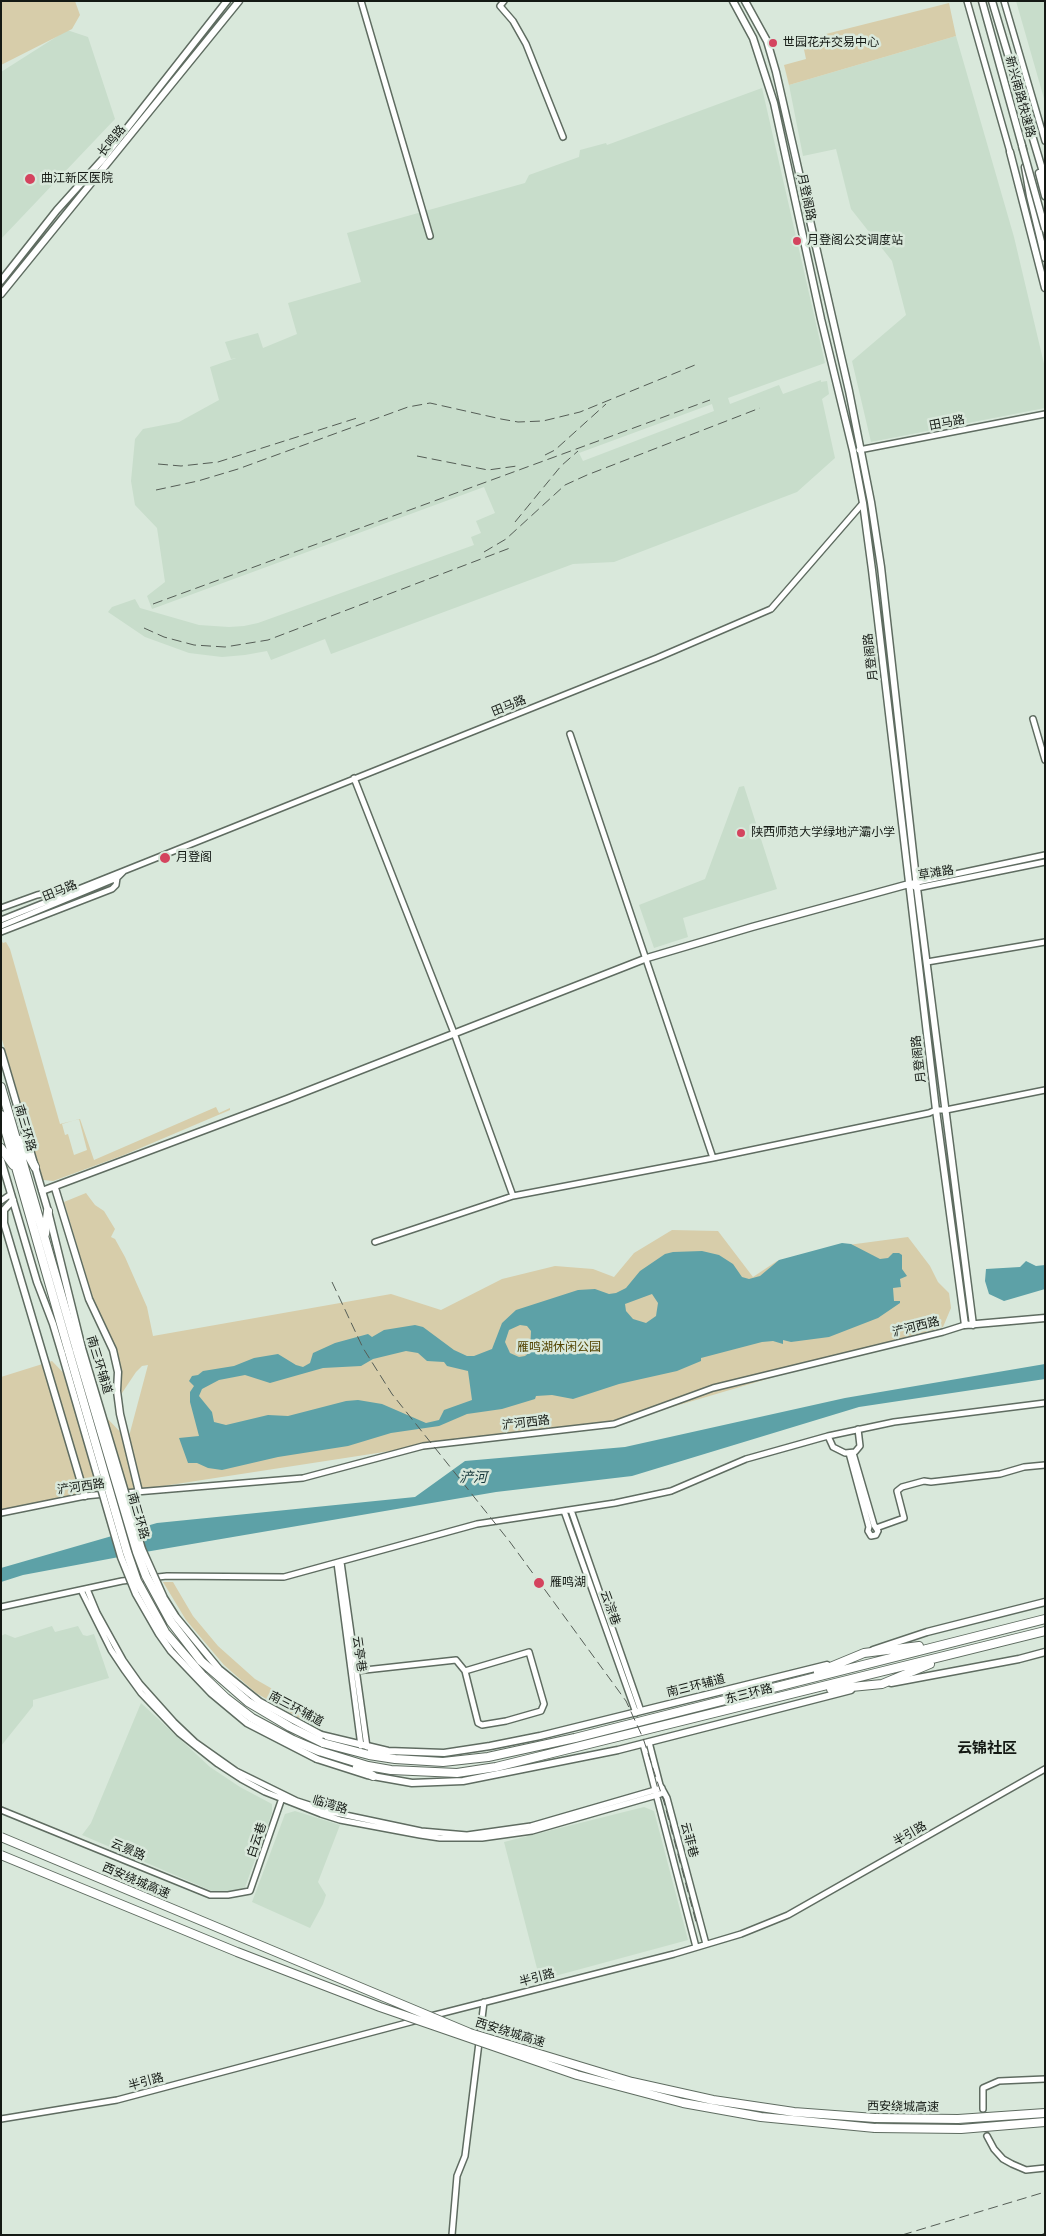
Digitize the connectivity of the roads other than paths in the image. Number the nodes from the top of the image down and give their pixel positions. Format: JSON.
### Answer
{"nodes":[{"id":1,"x":227,"y":1,"type":"edge"},
{"id":2,"x":239,"y":1,"type":"edge"},
{"id":3,"x":361,"y":1,"type":"edge"},
{"id":4,"x":504,"y":1,"type":"edge"},
{"id":5,"x":733,"y":1,"type":"edge"},
{"id":6,"x":745,"y":1,"type":"edge"},
{"id":7,"x":967,"y":1,"type":"edge"},
{"id":8,"x":982,"y":1,"type":"edge"},
{"id":9,"x":992,"y":1,"type":"edge"},
{"id":10,"x":1004,"y":1,"type":"edge"},
{"id":11,"x":563,"y":138,"type":"dead end"},
{"id":12,"x":1032,"y":140,"type":"junction"},
{"id":13,"x":1045,"y":141,"type":"edge"},
{"id":14,"x":1022,"y":146,"type":"junction"},
{"id":15,"x":1010,"y":152,"type":"junction"},
{"id":16,"x":1045,"y":179,"type":"edge"},
{"id":17,"x":1030,"y":196,"type":"junction"},
{"id":18,"x":1045,"y":196,"type":"edge"},
{"id":19,"x":1045,"y":229,"type":"edge"},
{"id":20,"x":430,"y":236,"type":"dead end"},
{"id":21,"x":1045,"y":258,"type":"edge"},
{"id":22,"x":1,"y":281,"type":"edge"},
{"id":23,"x":1045,"y":288,"type":"edge"},
{"id":24,"x":1,"y":294,"type":"edge"},
{"id":25,"x":1045,"y":414,"type":"edge"},
{"id":26,"x":862,"y":449,"type":"junction"},
{"id":27,"x":853,"y":451,"type":"junction"},
{"id":28,"x":863,"y":504,"type":"junction"},
{"id":29,"x":1033,"y":719,"type":"dead end"},
{"id":30,"x":570,"y":734,"type":"dead end"},
{"id":31,"x":1045,"y":760,"type":"edge"},
{"id":32,"x":354,"y":778,"type":"junction"},
{"id":33,"x":1045,"y":855,"type":"edge"},
{"id":34,"x":1045,"y":862,"type":"edge"},
{"id":35,"x":123,"y":872,"type":"junction"},
{"id":36,"x":117,"y":878,"type":"junction"},
{"id":37,"x":909,"y":884,"type":"junction"},
{"id":38,"x":917,"y":885,"type":"junction"},
{"id":39,"x":63,"y":894,"type":"junction"},
{"id":40,"x":1,"y":908,"type":"edge"},
{"id":41,"x":38,"y":908,"type":"junction"},
{"id":42,"x":1,"y":920,"type":"edge"},
{"id":43,"x":1,"y":926,"type":"edge"},
{"id":44,"x":1,"y":932,"type":"edge"},
{"id":45,"x":1045,"y":942,"type":"edge"},
{"id":46,"x":647,"y":958,"type":"junction"},
{"id":47,"x":927,"y":962,"type":"junction"},
{"id":48,"x":454,"y":1033,"type":"junction"},
{"id":49,"x":1,"y":1051,"type":"edge"},
{"id":50,"x":1,"y":1087,"type":"edge"},
{"id":51,"x":1045,"y":1090,"type":"edge"},
{"id":52,"x":936,"y":1110,"type":"junction"},
{"id":53,"x":946,"y":1110,"type":"junction"},
{"id":54,"x":1,"y":1116,"type":"edge"},
{"id":55,"x":14,"y":1130,"type":"junction"},
{"id":56,"x":1,"y":1148,"type":"edge"},
{"id":57,"x":713,"y":1158,"type":"junction"},
{"id":58,"x":1,"y":1160,"type":"edge"},
{"id":59,"x":35,"y":1167,"type":"junction"},
{"id":60,"x":18,"y":1172,"type":"junction"},
{"id":61,"x":55,"y":1188,"type":"junction"},
{"id":62,"x":42,"y":1191,"type":"junction"},
{"id":63,"x":513,"y":1196,"type":"junction"},
{"id":64,"x":12,"y":1197,"type":"junction"},
{"id":65,"x":1,"y":1201,"type":"edge"},
{"id":66,"x":1,"y":1207,"type":"edge"},
{"id":67,"x":48,"y":1210,"type":"junction"},
{"id":68,"x":45,"y":1238,"type":"junction"},
{"id":69,"x":375,"y":1242,"type":"dead end"},
{"id":70,"x":1045,"y":1318,"type":"edge"},
{"id":71,"x":973,"y":1324,"type":"junction"},
{"id":72,"x":965,"y":1325,"type":"junction"},
{"id":73,"x":72,"y":1351,"type":"junction"},
{"id":74,"x":1045,"y":1403,"type":"edge"},
{"id":75,"x":858,"y":1429,"type":"junction"},
{"id":76,"x":828,"y":1436,"type":"junction"},
{"id":77,"x":851,"y":1453,"type":"junction"},
{"id":78,"x":1045,"y":1465,"type":"edge"},
{"id":79,"x":139,"y":1492,"type":"junction"},
{"id":80,"x":85,"y":1496,"type":"junction"},
{"id":81,"x":571,"y":1510,"type":"junction"},
{"id":82,"x":564,"y":1511,"type":"junction"},
{"id":83,"x":1,"y":1513,"type":"edge"},
{"id":84,"x":876,"y":1528,"type":"junction"},
{"id":85,"x":339,"y":1563,"type":"junction"},
{"id":86,"x":84,"y":1589,"type":"junction"},
{"id":87,"x":1045,"y":1602,"type":"edge"},
{"id":88,"x":1,"y":1607,"type":"edge"},
{"id":89,"x":1045,"y":1619,"type":"edge"},
{"id":90,"x":1045,"y":1631,"type":"edge"},
{"id":91,"x":985,"y":1634,"type":"junction"},
{"id":92,"x":1045,"y":1652,"type":"edge"},
{"id":93,"x":864,"y":1653,"type":"junction"},
{"id":94,"x":950,"y":1654,"type":"junction"},
{"id":95,"x":356,"y":1671,"type":"junction"},
{"id":96,"x":465,"y":1671,"type":"junction"},
{"id":97,"x":794,"y":1682,"type":"junction"},
{"id":98,"x":882,"y":1684,"type":"junction"},
{"id":99,"x":792,"y":1695,"type":"junction"},
{"id":100,"x":638,"y":1712,"type":"junction"},
{"id":101,"x":322,"y":1739,"type":"junction"},
{"id":102,"x":646,"y":1743,"type":"junction"},
{"id":103,"x":367,"y":1748,"type":"junction"},
{"id":104,"x":318,"y":1755,"type":"junction"},
{"id":105,"x":388,"y":1758,"type":"junction"},
{"id":106,"x":347,"y":1760,"type":"junction"},
{"id":107,"x":462,"y":1761,"type":"joint"},
{"id":108,"x":1045,"y":1769,"type":"edge"},
{"id":109,"x":457,"y":1773,"type":"joint"},
{"id":110,"x":373,"y":1776,"type":"junction"},
{"id":111,"x":660,"y":1791,"type":"junction"},
{"id":112,"x":282,"y":1797,"type":"junction"},
{"id":113,"x":1,"y":1810,"type":"edge"},
{"id":114,"x":1,"y":1837,"type":"edge"},
{"id":115,"x":1,"y":1855,"type":"edge"},
{"id":116,"x":250,"y":1891,"type":"joint"},
{"id":117,"x":706,"y":1944,"type":"junction"},
{"id":118,"x":696,"y":1947,"type":"junction"},
{"id":119,"x":484,"y":2002,"type":"junction"},
{"id":120,"x":1045,"y":2079,"type":"edge"},
{"id":121,"x":983,"y":2109,"type":"tunnel mouth"},
{"id":122,"x":1045,"y":2113,"type":"edge"},
{"id":123,"x":1,"y":2119,"type":"edge"},
{"id":124,"x":1045,"y":2122,"type":"edge"},
{"id":125,"x":987,"y":2136,"type":"tunnel mouth"},
{"id":126,"x":1045,"y":2168,"type":"edge"},
{"id":127,"x":452,"y":2235,"type":"edge"}],
"edges":[{"from":1,"to":22,"type":"main road","name":"长鸣路"},
{"from":2,"to":24,"type":"main road","name":"长鸣路"},
{"from":3,"to":20,"type":"street"},
{"from":4,"to":11,"type":"street"},
{"from":5,"to":27,"type":"main road","name":"月登阁路"},
{"from":6,"to":26,"type":"main road","name":"月登阁路"},
{"from":7,"to":15,"type":"street"},
{"from":8,"to":14,"type":"main road","name":"新兴南路快速路"},
{"from":9,"to":12,"type":"main road","name":"新兴南路快速路"},
{"from":10,"to":13,"type":"street"},
{"from":12,"to":16,"type":"main road","name":"新兴南路快速路"},
{"from":12,"to":18,"type":"main road"},
{"from":14,"to":17,"type":"main road","name":"新兴南路快速路"},
{"from":14,"to":19,"type":"main road","bridge":true},
{"from":15,"to":17,"type":"main road"},
{"from":15,"to":23,"type":"main road"},
{"from":17,"to":21,"type":"main road","name":"新兴南路快速路"},
{"from":25,"to":26,"type":"street","name":"田马路"},
{"from":26,"to":27,"type":"street","name":"田马路"},
{"from":26,"to":38,"type":"main road","name":"月登阁路"},
{"from":27,"to":28,"type":"main road","name":"月登阁路"},
{"from":28,"to":32,"type":"street","name":"田马路"},
{"from":28,"to":37,"type":"main road","name":"月登阁路"},
{"from":29,"to":31,"type":"street"},
{"from":30,"to":46,"type":"street"},
{"from":32,"to":35,"type":"street","name":"田马路"},
{"from":32,"to":48,"type":"street"},
{"from":33,"to":38,"type":"street","name":"草滩路"},
{"from":34,"to":38,"type":"street","name":"草滩路"},
{"from":35,"to":36,"type":"street","name":"田马路"},
{"from":35,"to":39,"type":"street","name":"田马路"},
{"from":36,"to":41,"type":"street","name":"田马路"},
{"from":36,"to":44,"type":"street"},
{"from":37,"to":38,"type":"street","name":"草滩路"},
{"from":37,"to":46,"type":"main road"},
{"from":37,"to":52,"type":"main road","name":"月登阁路"},
{"from":38,"to":47,"type":"main road","name":"月登阁路"},
{"from":39,"to":40,"type":"street"},
{"from":39,"to":41,"type":"street","name":"田马路"},
{"from":41,"to":42,"type":"street","name":"田马路"},
{"from":41,"to":43,"type":"street","name":"田马路"},
{"from":45,"to":47,"type":"street"},
{"from":46,"to":48,"type":"main road"},
{"from":46,"to":57,"type":"street"},
{"from":47,"to":53,"type":"main road","name":"月登阁路"},
{"from":48,"to":61,"type":"main road"},
{"from":48,"to":63,"type":"street"},
{"from":49,"to":59,"type":"main road","name":"南三环辅道"},
{"from":50,"to":55,"type":"highway","name":"南三环路"},
{"from":51,"to":53,"type":"street"},
{"from":52,"to":53,"type":"street"},
{"from":52,"to":57,"type":"street"},
{"from":52,"to":72,"type":"main road","name":"月登阁路"},
{"from":53,"to":71,"type":"main road","name":"月登阁路"},
{"from":54,"to":60,"type":"highway","name":"南三环路"},
{"from":55,"to":59,"type":"highway"},
{"from":55,"to":68,"type":"highway","name":"南三环路"},
{"from":56,"to":60,"type":"highway"},
{"from":57,"to":63,"type":"street"},
{"from":58,"to":64,"type":"main road"},
{"from":59,"to":62,"type":"main road","name":"南三环辅道"},
{"from":60,"to":73,"type":"highway","name":"南三环路"},
{"from":61,"to":62,"type":"main road"},
{"from":61,"to":79,"type":"main road"},
{"from":62,"to":67,"type":"main road","name":"南三环辅道"},
{"from":63,"to":69,"type":"street"},
{"from":64,"to":65,"type":"street"},
{"from":64,"to":66,"type":"street"},
{"from":64,"to":73,"type":"main road"},
{"from":64,"to":80,"type":"main road"},
{"from":67,"to":68,"type":"highway"},
{"from":67,"to":73,"type":"main road","name":"南三环辅道"},
{"from":68,"to":73,"type":"highway","name":"南三环路"},
{"from":70,"to":71,"type":"main road","name":"浐河西路"},
{"from":71,"to":72,"type":"main road","name":"浐河西路"},
{"from":72,"to":79,"type":"street","name":"浐河西路"},
{"from":73,"to":101,"type":"highway","name":"南三环路","bridge":true},
{"from":73,"to":104,"type":"highway","name":"南三环路","bridge":true},
{"from":74,"to":75,"type":"street"},
{"from":75,"to":76,"type":"street"},
{"from":75,"to":77,"type":"street"},
{"from":76,"to":77,"type":"street"},
{"from":76,"to":81,"type":"street"},
{"from":77,"to":84,"type":"street"},
{"from":77,"to":84,"type":"street"},
{"from":78,"to":84,"type":"street"},
{"from":79,"to":80,"type":"street","name":"浐河西路"},
{"from":80,"to":83,"type":"street","name":"浐河西路"},
{"from":81,"to":82,"type":"street"},
{"from":81,"to":100,"type":"street","name":"云淙巷"},
{"from":82,"to":85,"type":"street"},
{"from":82,"to":100,"type":"street","name":"云淙巷"},
{"from":85,"to":86,"type":"street"},
{"from":85,"to":95,"type":"street"},
{"from":85,"to":103,"type":"street","name":"云亭巷"},
{"from":86,"to":88,"type":"street"},
{"from":86,"to":112,"type":"street","name":"临湾路"},
{"from":87,"to":93,"type":"main road","name":"南三环辅道"},
{"from":89,"to":91,"type":"highway","name":"东三环路"},
{"from":90,"to":94,"type":"highway","name":"东三环路"},
{"from":91,"to":93,"type":"highway"},
{"from":91,"to":97,"type":"highway","name":"东三环路"},
{"from":92,"to":98,"type":"main road"},
{"from":93,"to":97,"type":"highway"},
{"from":93,"to":100,"type":"main road","name":"南三环辅道"},
{"from":94,"to":98,"type":"highway"},
{"from":94,"to":99,"type":"highway","name":"东三环路"},
{"from":95,"to":96,"type":"street"},
{"from":95,"to":103,"type":"street"},
{"from":96,"to":96,"type":"street"},
{"from":97,"to":107,"type":"highway","name":"东三环路"},
{"from":98,"to":99,"type":"highway"},
{"from":98,"to":102,"type":"main road"},
{"from":99,"to":109,"type":"highway","name":"东三环路"},
{"from":100,"to":103,"type":"main road","name":"南三环辅道"},
{"from":101,"to":103,"type":"main road","name":"南三环辅道"},
{"from":101,"to":105,"type":"highway","name":"南三环路"},
{"from":102,"to":110,"type":"main road"},
{"from":102,"to":111,"type":"street","name":"云菲巷"},
{"from":103,"to":105,"type":"highway"},
{"from":104,"to":106,"type":"highway","name":"南三环路"},
{"from":104,"to":110,"type":"main road"},
{"from":105,"to":107,"type":"highway","name":"南三环路"},
{"from":106,"to":109,"type":"highway","name":"南三环路"},
{"from":106,"to":110,"type":"highway"},
{"from":108,"to":117,"type":"street","name":"半引路"},
{"from":111,"to":112,"type":"street","name":"临湾路"},
{"from":111,"to":117,"type":"street","name":"云菲巷"},
{"from":111,"to":118,"type":"street","name":"云菲巷"},
{"from":112,"to":116,"type":"street","name":"白云巷"},
{"from":113,"to":116,"type":"street","name":"云景路"},
{"from":114,"to":122,"type":"highway","name":"西安绕城高速","bridge":true},
{"from":115,"to":124,"type":"highway","name":"西安绕城高速","bridge":true},
{"from":117,"to":118,"type":"street","name":"半引路"},
{"from":118,"to":119,"type":"street","name":"半引路"},
{"from":119,"to":123,"type":"street","name":"半引路"},
{"from":119,"to":127,"type":"street"},
{"from":120,"to":121,"type":"street"},
{"from":125,"to":126,"type":"street"}]}
